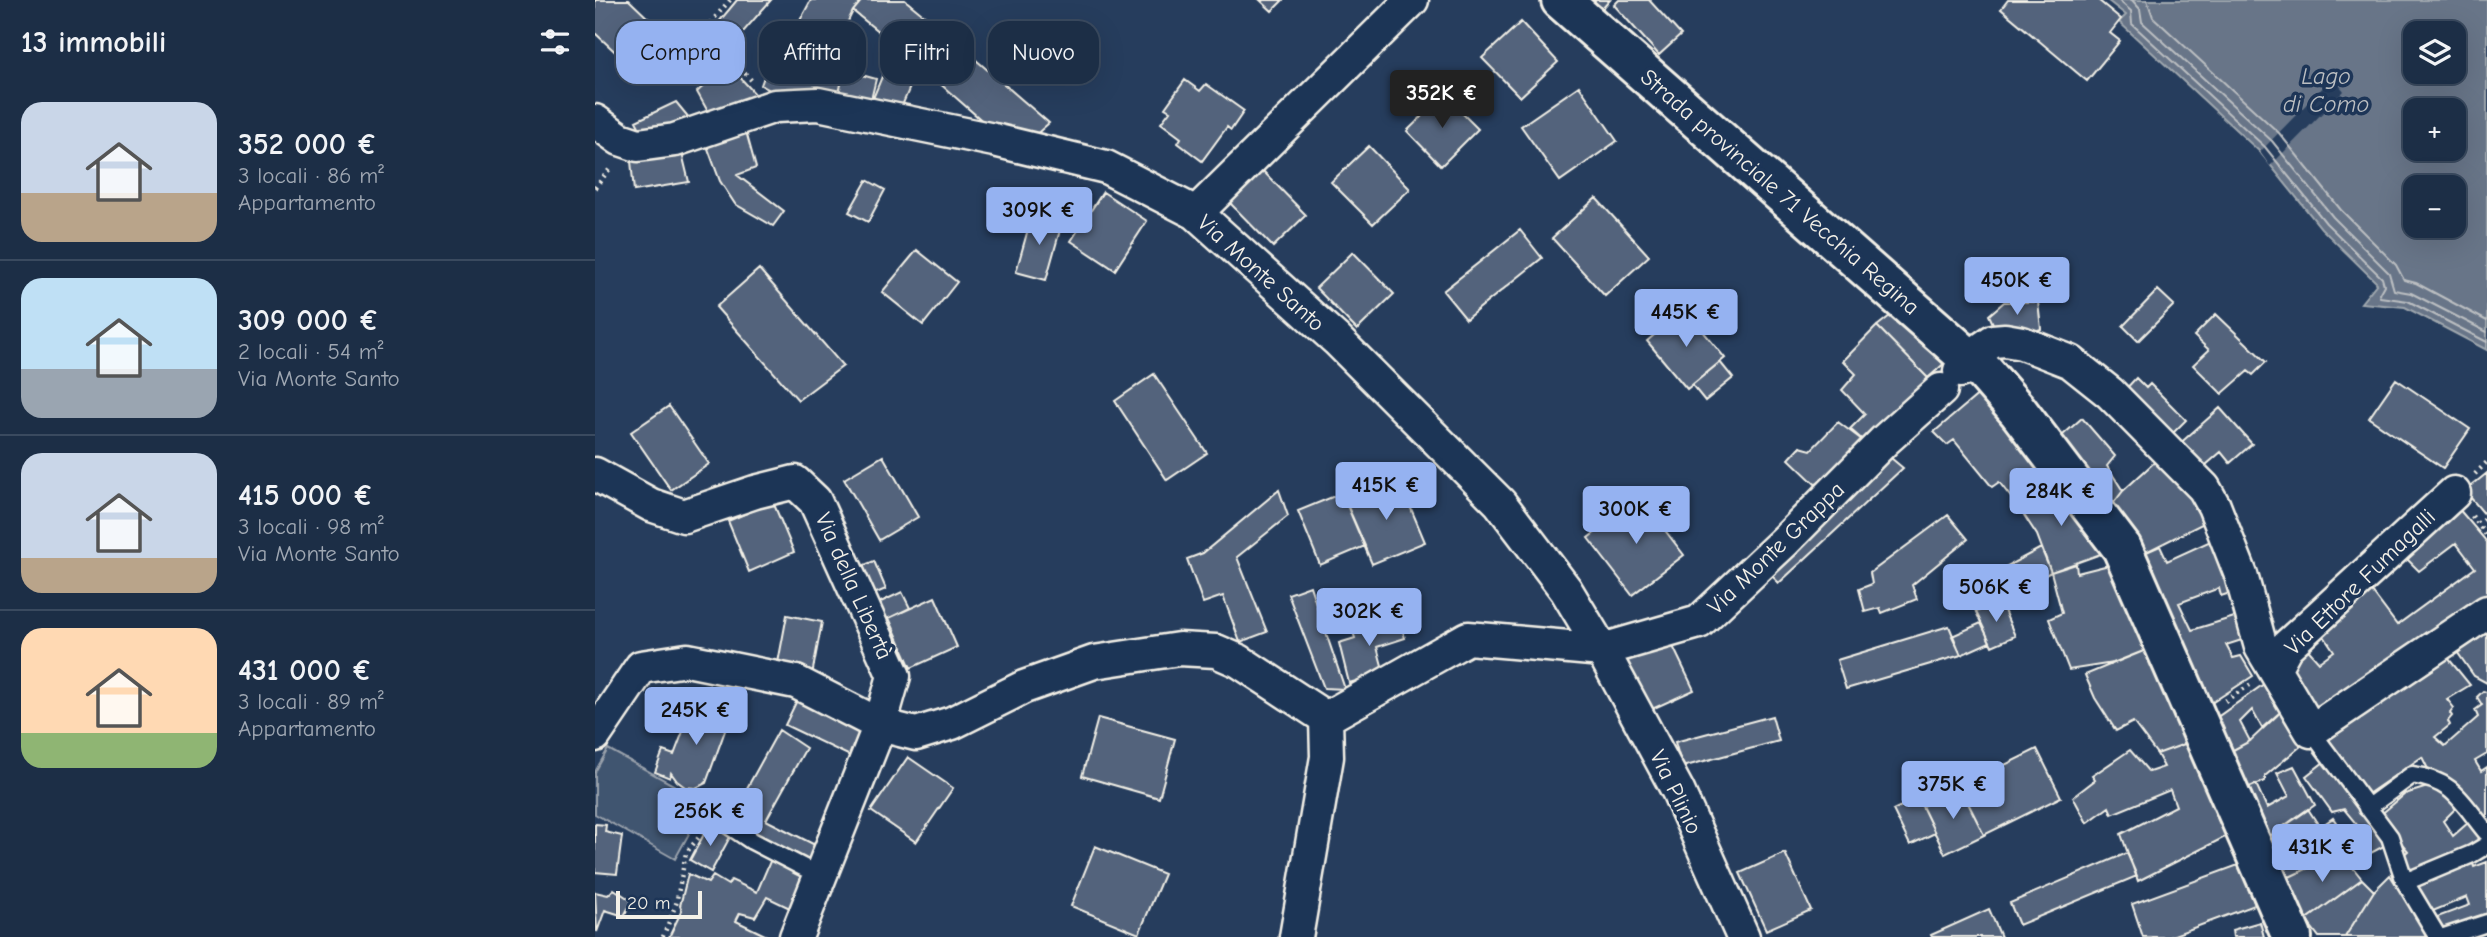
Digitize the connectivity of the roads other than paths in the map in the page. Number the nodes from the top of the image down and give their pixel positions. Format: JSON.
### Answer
{"nodes":[{"id":1,"x":1412,"y":0,"type":"edge"},
{"id":2,"x":1561,"y":0,"type":"edge"},
{"id":3,"x":595,"y":121,"type":"edge"},
{"id":4,"x":1196,"y":213,"type":"junction"},
{"id":5,"x":1957,"y":374,"type":"junction"},
{"id":6,"x":595,"y":474,"type":"edge"},
{"id":7,"x":2454,"y":493,"type":"dead end"},
{"id":8,"x":2487,"y":612,"type":"edge"},
{"id":9,"x":1602,"y":650,"type":"junction"},
{"id":10,"x":2274,"y":669,"type":"junction"},
{"id":11,"x":1326,"y":718,"type":"junction"},
{"id":12,"x":880,"y":725,"type":"junction"},
{"id":13,"x":2311,"y":731,"type":"junction"},
{"id":14,"x":595,"y":735,"type":"edge"},
{"id":15,"x":2367,"y":808,"type":"junction"},
{"id":16,"x":715,"y":816,"type":"road end"},
{"id":17,"x":2487,"y":833,"type":"edge"},
{"id":18,"x":2487,"y":845,"type":"edge"},
{"id":19,"x":820,"y":876,"type":"junction"},
{"id":20,"x":2405,"y":882,"type":"junction"},
{"id":21,"x":2487,"y":923,"type":"edge"},
{"id":22,"x":796,"y":937,"type":"edge"},
{"id":23,"x":1296,"y":937,"type":"edge"},
{"id":24,"x":1743,"y":937,"type":"edge"},
{"id":25,"x":2292,"y":937,"type":"edge"},
{"id":26,"x":2438,"y":937,"type":"edge"},
{"id":27,"x":2444,"y":937,"type":"edge"}],
"edges":[{"from":1,"to":4,"type":"street"},
{"from":2,"to":5,"type":"street","name":"Strada provinciale 71 Vecchia Regina"},
{"from":3,"to":4,"type":"street","name":"Via Monte Santo"},
{"from":4,"to":9,"type":"street","name":"Via Monte Santo"},
{"from":5,"to":9,"type":"street","name":"Via Monte Grappa"},
{"from":5,"to":10,"type":"street","name":"Via Monte Grappa"},
{"from":5,"to":25,"type":"street","name":"Strada provinciale 71 Vecchia Regina"},
{"from":6,"to":12,"type":"street","name":"Via della Libertà"},
{"from":7,"to":10,"type":"street","name":"Via Ettore Fumagalli"},
{"from":8,"to":13,"type":"street"},
{"from":9,"to":11,"type":"street","name":"Via Monte Grappa"},
{"from":9,"to":24,"type":"street","name":"Via Plinio"},
{"from":10,"to":13,"type":"street","name":"Via Monte Grappa"},
{"from":11,"to":12,"type":"street"},
{"from":11,"to":23,"type":"street"},
{"from":12,"to":14,"type":"street"},
{"from":12,"to":19,"type":"street","name":"Via della Libertà"},
{"from":13,"to":15,"type":"lane"},
{"from":15,"to":17,"type":"lane"},
{"from":15,"to":20,"type":"lane"},
{"from":16,"to":19,"type":"lane"},
{"from":18,"to":20,"type":"lane"},
{"from":19,"to":22,"type":"street","name":"Via della Libertà"},
{"from":20,"to":26,"type":"lane"},
{"from":21,"to":27,"type":"lane"}]}
